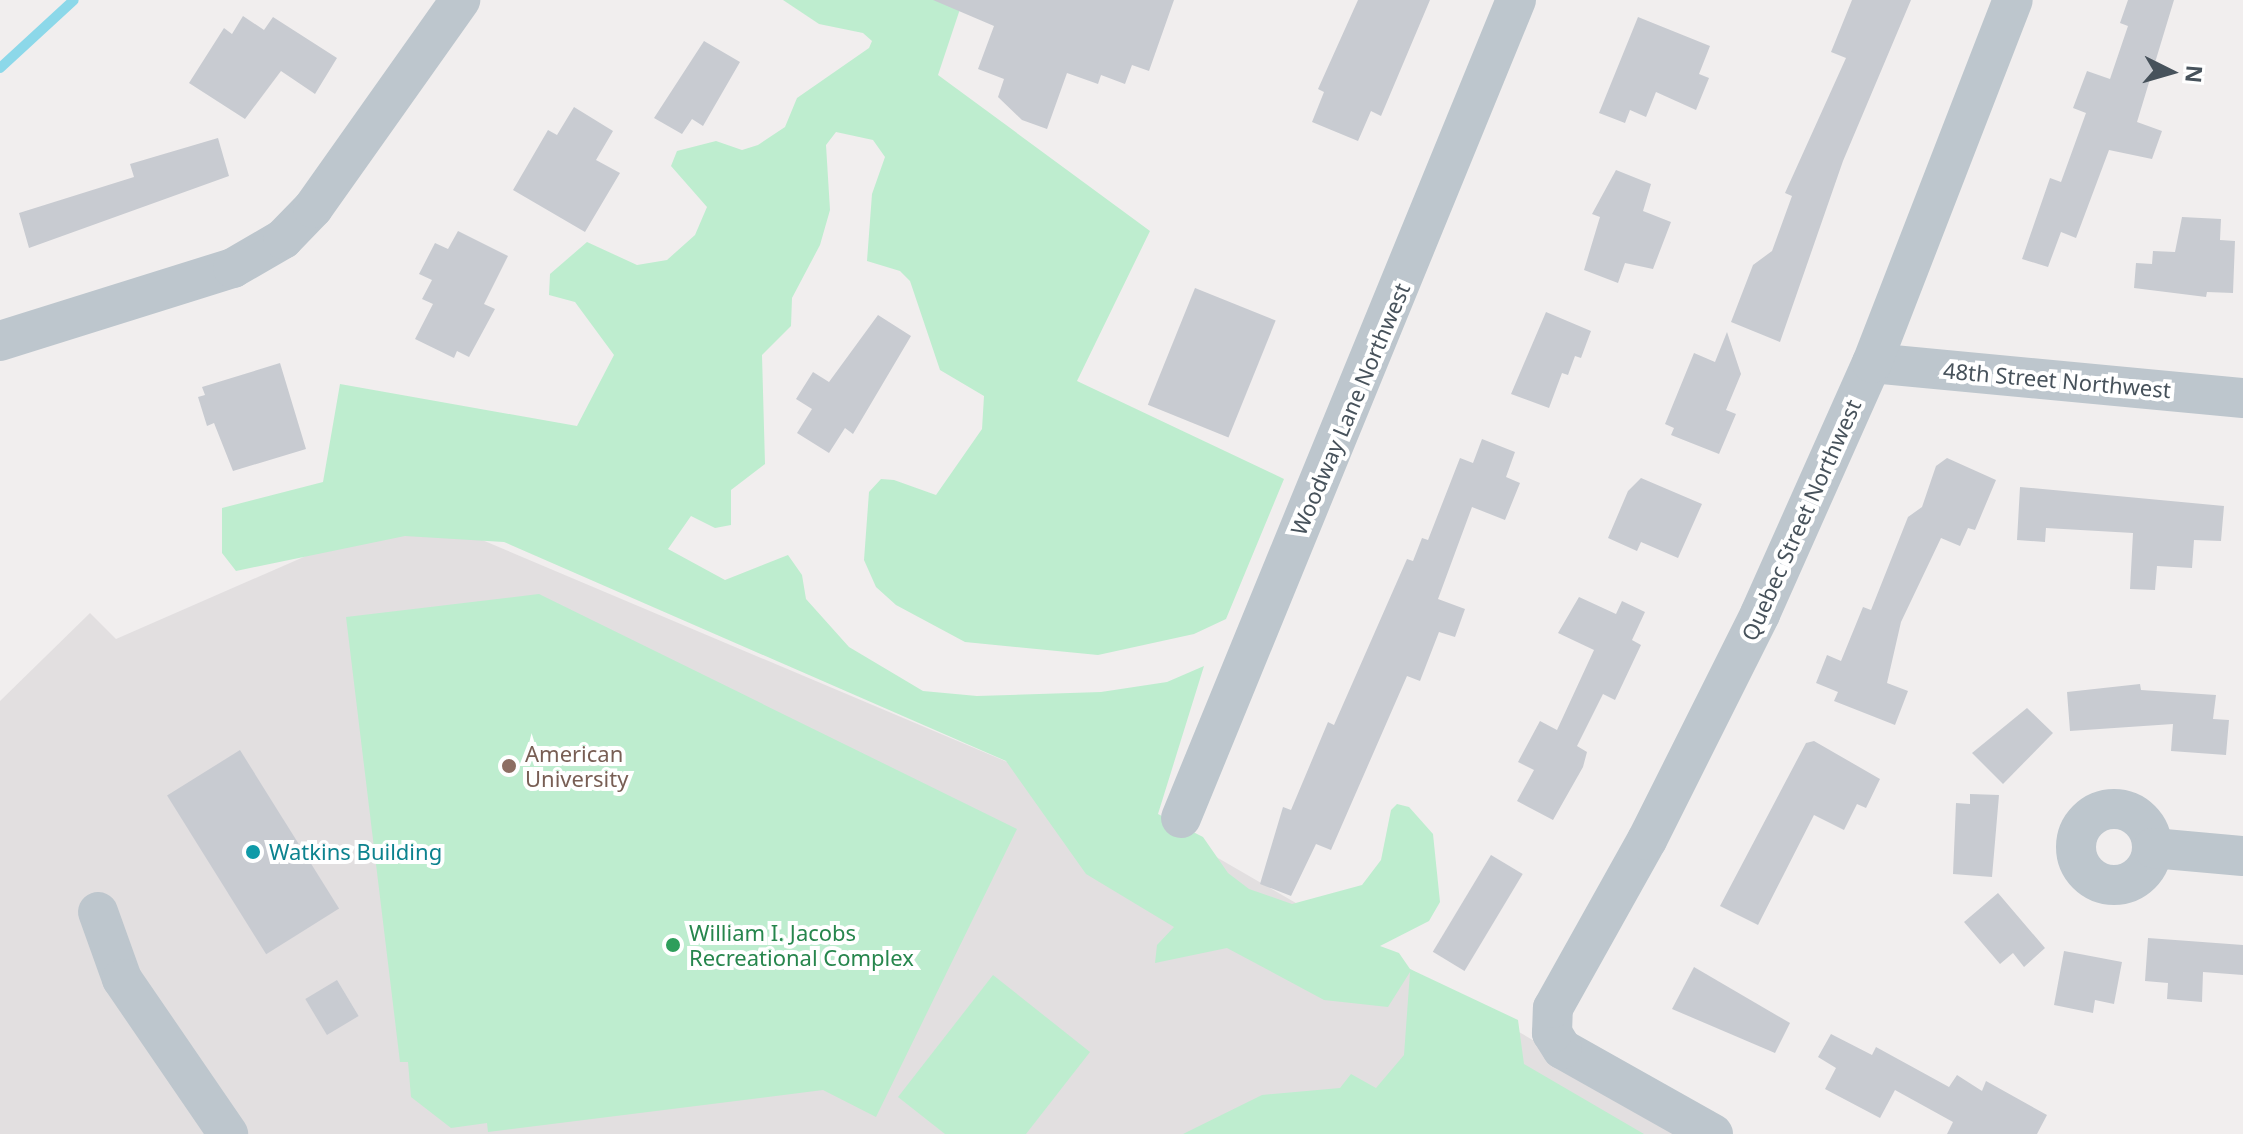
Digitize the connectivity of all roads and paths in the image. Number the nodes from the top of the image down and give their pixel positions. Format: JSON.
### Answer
{"nodes":[{"id":1,"x":460,"y":0,"type":"edge"},
{"id":2,"x":1516,"y":0,"type":"edge"},
{"id":3,"x":2013,"y":0,"type":"edge"},
{"id":4,"x":0,"y":341,"type":"edge"},
{"id":5,"x":1872,"y":363,"type":"junction"},
{"id":6,"x":2243,"y":398,"type":"edge"},
{"id":7,"x":1181,"y":818,"type":"dead end"},
{"id":8,"x":2153,"y":848,"type":"dead end"},
{"id":9,"x":2243,"y":856,"type":"edge"},
{"id":10,"x":98,"y":912,"type":"dead end"},
{"id":11,"x":228,"y":1134,"type":"edge"},
{"id":12,"x":1713,"y":1134,"type":"edge"}],
"edges":[{"from":1,"to":4,"type":"street"},
{"from":2,"to":7,"type":"street","name":"Woodway Lane Northwest"},
{"from":3,"to":5,"type":"street","name":"Quebec Street Northwest"},
{"from":5,"to":6,"type":"street","name":"48th Street Northwest"},
{"from":5,"to":12,"type":"street","name":"Quebec Street Northwest"},
{"from":8,"to":9,"type":"street"},
{"from":10,"to":11,"type":"street"}]}
